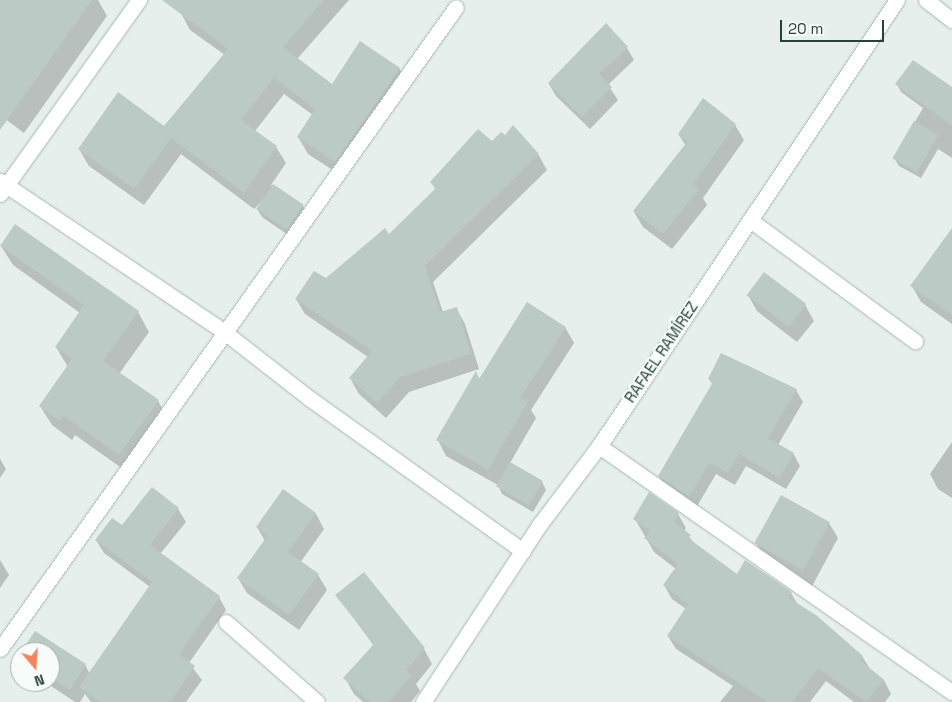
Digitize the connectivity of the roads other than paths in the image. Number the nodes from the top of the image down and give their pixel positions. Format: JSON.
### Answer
{"nodes":[{"id":1,"x":139,"y":0,"type":"edge"},
{"id":2,"x":897,"y":0,"type":"edge"},
{"id":3,"x":926,"y":0,"type":"edge"},
{"id":4,"x":456,"y":7,"type":"dead end"},
{"id":5,"x":952,"y":20,"type":"edge"},
{"id":6,"x":2,"y":186,"type":"edge"},
{"id":7,"x":750,"y":220,"type":"junction"},
{"id":8,"x":223,"y":331,"type":"junction"},
{"id":9,"x":915,"y":340,"type":"dead end"},
{"id":10,"x":599,"y":446,"type":"junction"},
{"id":11,"x":523,"y":551,"type":"junction"},
{"id":12,"x":226,"y":622,"type":"dead end"},
{"id":13,"x":0,"y":649,"type":"edge"},
{"id":14,"x":952,"y":692,"type":"edge"},
{"id":15,"x":317,"y":702,"type":"edge"},
{"id":16,"x":423,"y":702,"type":"edge"}],
"edges":[{"from":1,"to":6,"type":"street"},
{"from":2,"to":7,"type":"street","name":"RAFAEL RAMÍREZ"},
{"from":3,"to":5,"type":"street"},
{"from":4,"to":8,"type":"street"},
{"from":6,"to":8,"type":"street"},
{"from":7,"to":9,"type":"street"},
{"from":7,"to":10,"type":"street","name":"RAFAEL RAMÍREZ"},
{"from":8,"to":11,"type":"street"},
{"from":8,"to":13,"type":"street"},
{"from":10,"to":11,"type":"street","name":"RAFAEL RAMÍREZ"},
{"from":10,"to":14,"type":"street"},
{"from":11,"to":16,"type":"street","name":"RAFAEL RAMÍREZ"},
{"from":12,"to":15,"type":"street"}]}
